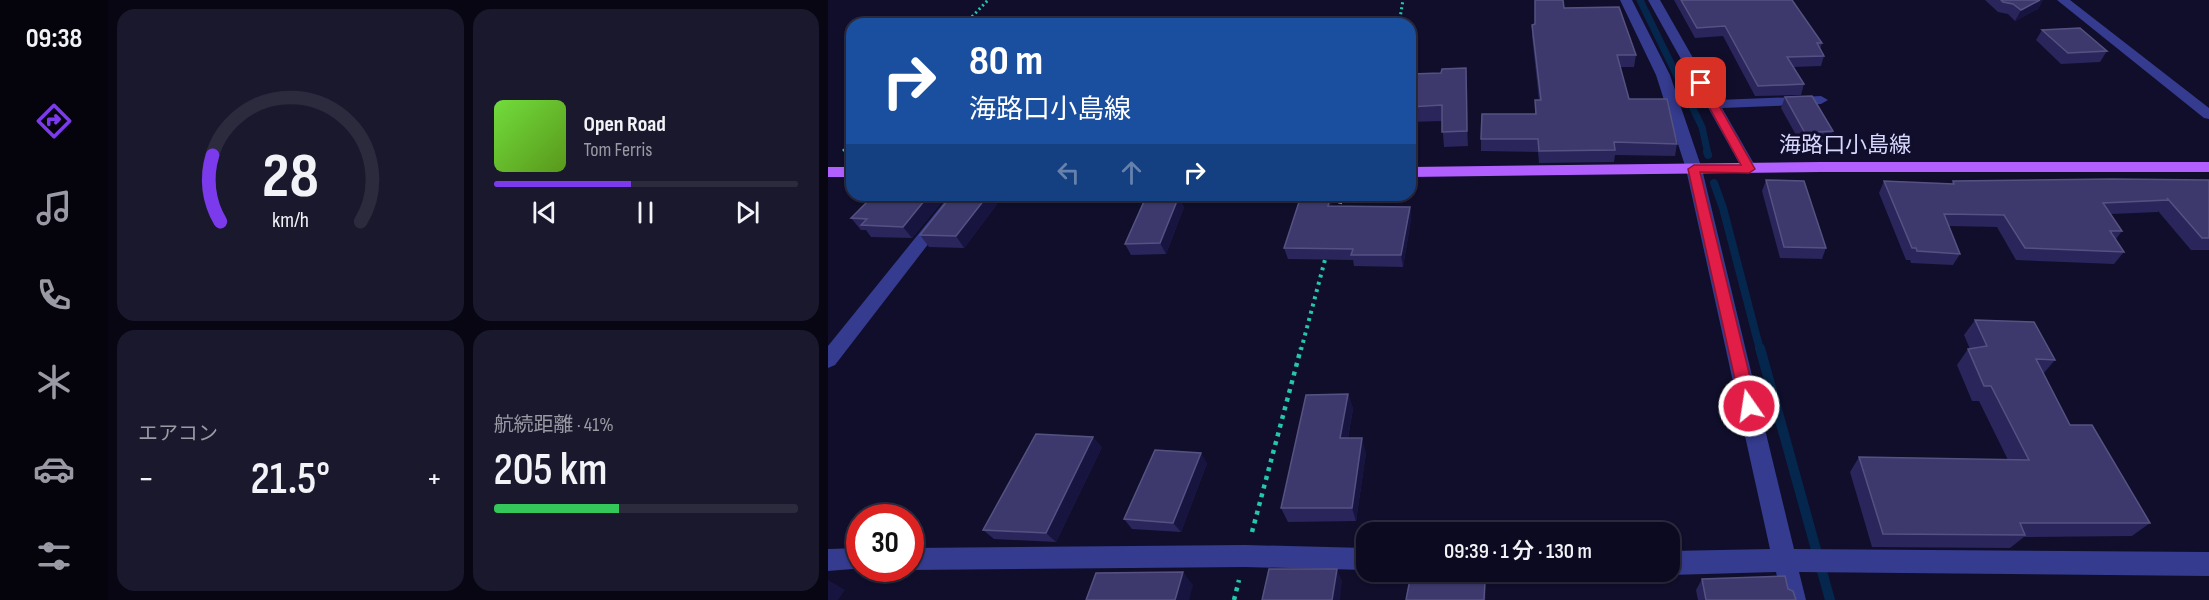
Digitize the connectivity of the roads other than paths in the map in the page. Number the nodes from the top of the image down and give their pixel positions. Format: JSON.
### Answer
{"nodes":[{"id":1,"x":1626,"y":0,"type":"edge"},
{"id":2,"x":1654,"y":0,"type":"edge"},
{"id":3,"x":2063,"y":0,"type":"edge"},
{"id":4,"x":1821,"y":100,"type":"dead end"},
{"id":5,"x":1713,"y":104,"type":"junction"},
{"id":6,"x":2209,"y":115,"type":"edge"},
{"id":7,"x":2209,"y":167,"type":"edge"},
{"id":8,"x":1694,"y":169,"type":"junction"},
{"id":9,"x":1749,"y":169,"type":"junction"},
{"id":10,"x":828,"y":172,"type":"edge"},
{"id":11,"x":846,"y":172,"type":"edge"},
{"id":12,"x":1416,"y":172,"type":"edge"},
{"id":13,"x":953,"y":201,"type":"edge"},
{"id":14,"x":828,"y":360,"type":"edge"},
{"id":15,"x":846,"y":559,"type":"edge"},
{"id":16,"x":924,"y":559,"type":"edge"},
{"id":17,"x":1356,"y":559,"type":"edge"},
{"id":18,"x":828,"y":560,"type":"edge"},
{"id":19,"x":1785,"y":560,"type":"junction"},
{"id":20,"x":1680,"y":563,"type":"edge"},
{"id":21,"x":2209,"y":564,"type":"edge"},
{"id":22,"x":1794,"y":600,"type":"edge"}],
"edges":[{"from":1,"to":8,"type":"street"},
{"from":2,"to":5,"type":"street"},
{"from":3,"to":6,"type":"street"},
{"from":4,"to":5,"type":"street"},
{"from":5,"to":9,"type":"street"},
{"from":7,"to":9,"type":"main road","name":"海路口小島線"},
{"from":8,"to":9,"type":"main road","name":"海路口小島線"},
{"from":8,"to":12,"type":"main road","name":"海路口小島線"},
{"from":8,"to":19,"type":"street"},
{"from":10,"to":11,"type":"main road"},
{"from":13,"to":14,"type":"street"},
{"from":15,"to":18,"type":"street"},
{"from":16,"to":17,"type":"street"},
{"from":19,"to":20,"type":"street"},
{"from":19,"to":21,"type":"street"},
{"from":19,"to":22,"type":"street"}]}
